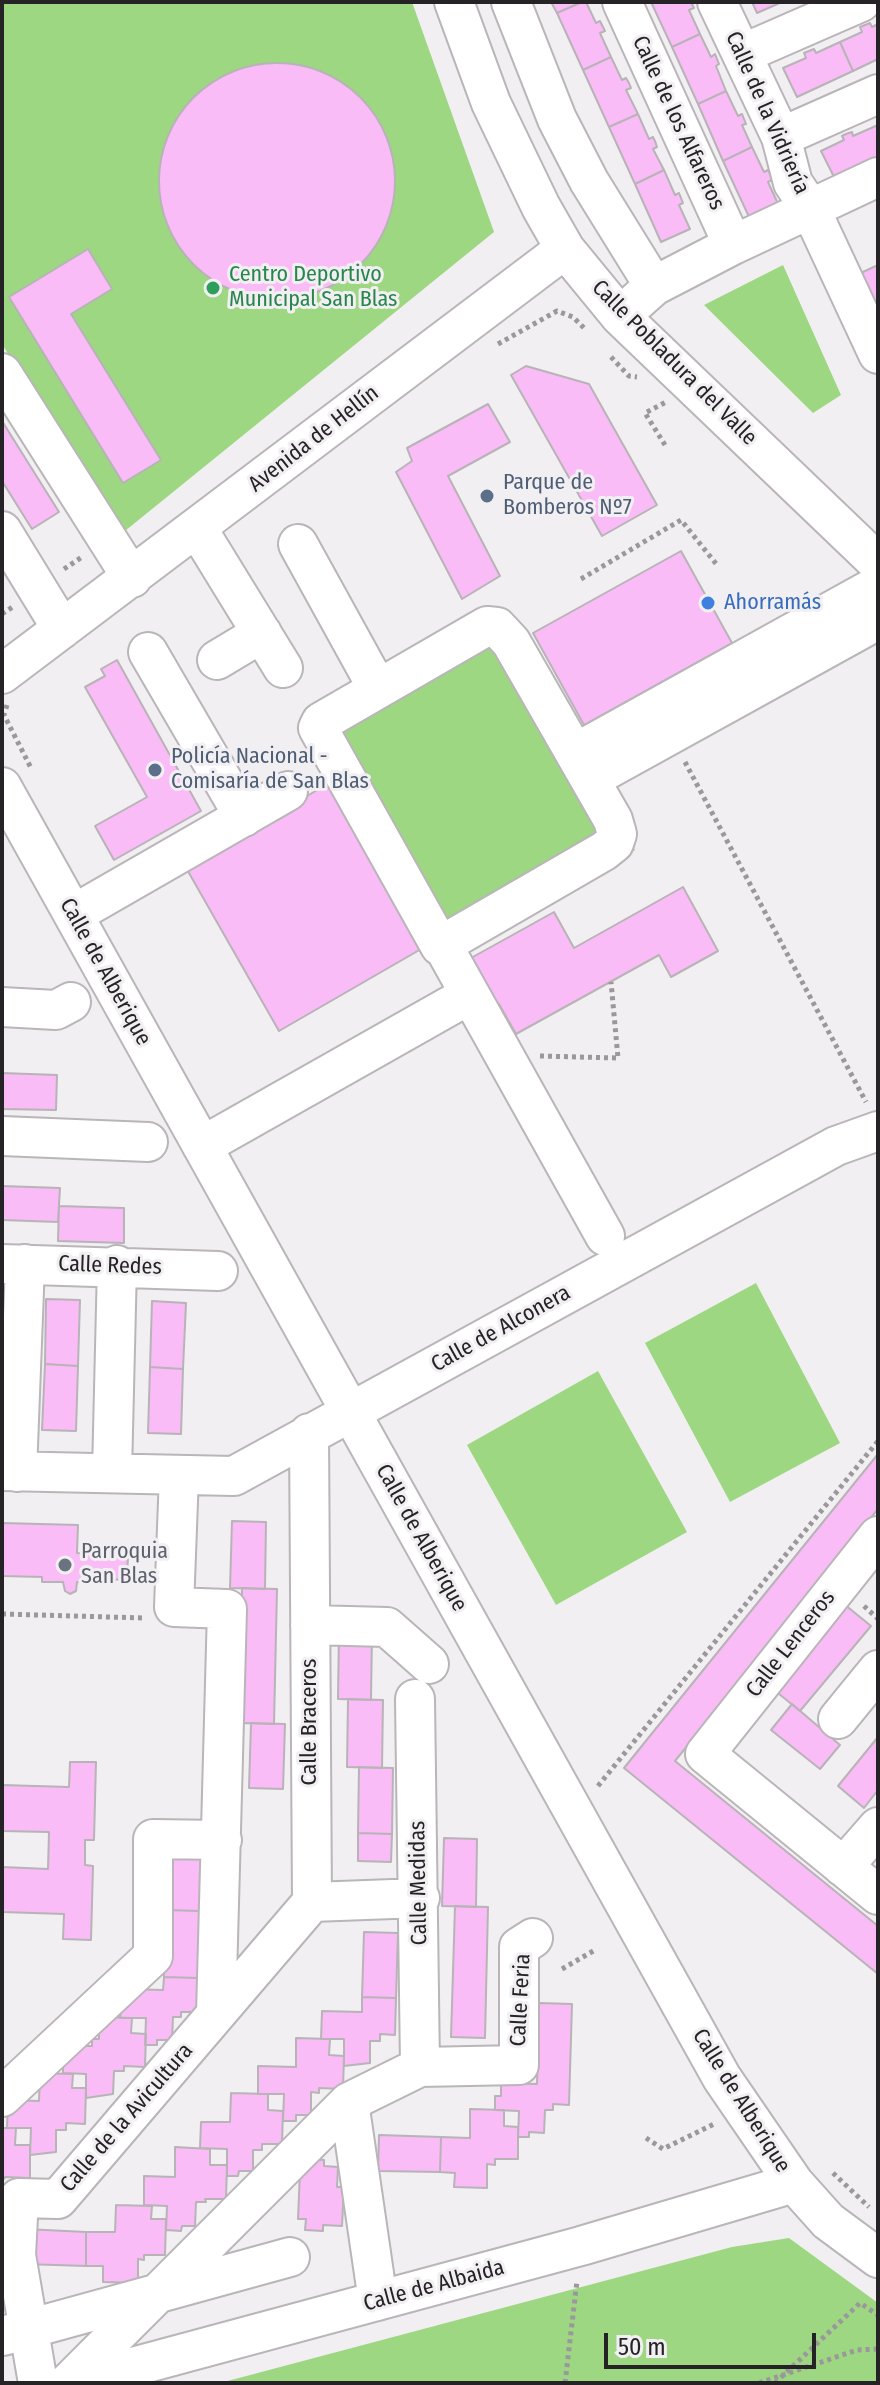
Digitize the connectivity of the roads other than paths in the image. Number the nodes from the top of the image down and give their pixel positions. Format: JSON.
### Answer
{"nodes":[{"id":1,"x":454,"y":2,"type":"edge"},
{"id":2,"x":511,"y":2,"type":"edge"},
{"id":3,"x":622,"y":2,"type":"edge"},
{"id":4,"x":717,"y":2,"type":"edge"},
{"id":5,"x":861,"y":2,"type":"edge"},
{"id":6,"x":742,"y":54,"type":"junction"},
{"id":7,"x":878,"y":94,"type":"edge"},
{"id":8,"x":781,"y":137,"type":"junction"},
{"id":9,"x":878,"y":177,"type":"edge"},
{"id":10,"x":810,"y":208,"type":"junction"},
{"id":11,"x":733,"y":245,"type":"junction"},
{"id":12,"x":565,"y":249,"type":"junction"},
{"id":13,"x":654,"y":286,"type":"junction"},
{"id":14,"x":604,"y":333,"type":"junction"},
{"id":15,"x":878,"y":354,"type":"edge"},
{"id":16,"x":2,"y":373,"type":"edge"},
{"id":17,"x":197,"y":528,"type":"junction"},
{"id":18,"x":2,"y":531,"type":"edge"},
{"id":19,"x":298,"y":544,"type":"dead end"},
{"id":20,"x":878,"y":563,"type":"edge"},
{"id":21,"x":132,"y":578,"type":"junction"},
{"id":22,"x":878,"y":585,"type":"edge"},
{"id":23,"x":878,"y":620,"type":"edge"},
{"id":24,"x":62,"y":629,"type":"junction"},
{"id":25,"x":262,"y":633,"type":"junction"},
{"id":26,"x":148,"y":652,"type":"dead end"},
{"id":27,"x":217,"y":660,"type":"dead end"},
{"id":28,"x":283,"y":668,"type":"dead end"},
{"id":29,"x":2,"y":674,"type":"edge"},
{"id":30,"x":378,"y":689,"type":"junction"},
{"id":31,"x":583,"y":766,"type":"junction"},
{"id":32,"x":2,"y":787,"type":"edge"},
{"id":33,"x":288,"y":791,"type":"dead end"},
{"id":34,"x":244,"y":817,"type":"junction"},
{"id":35,"x":74,"y":914,"type":"junction"},
{"id":36,"x":443,"y":946,"type":"junction"},
{"id":37,"x":469,"y":995,"type":"junction"},
{"id":38,"x":71,"y":1002,"type":"dead end"},
{"id":39,"x":2,"y":1007,"type":"edge"},
{"id":40,"x":872,"y":1117,"type":"edge"},
{"id":41,"x":2,"y":1136,"type":"edge"},
{"id":42,"x":148,"y":1142,"type":"dead end"},
{"id":43,"x":202,"y":1146,"type":"junction"},
{"id":44,"x":605,"y":1236,"type":"dead end"},
{"id":45,"x":14,"y":1264,"type":"edge"},
{"id":46,"x":117,"y":1265,"type":"junction"},
{"id":47,"x":218,"y":1271,"type":"dead end"},
{"id":48,"x":351,"y":1412,"type":"junction"},
{"id":49,"x":309,"y":1433,"type":"junction"},
{"id":50,"x":10,"y":1472,"type":"edge"},
{"id":51,"x":112,"y":1473,"type":"junction"},
{"id":52,"x":179,"y":1475,"type":"junction"},
{"id":53,"x":878,"y":1536,"type":"edge"},
{"id":54,"x":310,"y":1625,"type":"junction"},
{"id":55,"x":429,"y":1664,"type":"dead end"},
{"id":56,"x":878,"y":1670,"type":"edge"},
{"id":57,"x":415,"y":1699,"type":"dead end"},
{"id":58,"x":838,"y":1719,"type":"dead end"},
{"id":59,"x":878,"y":1827,"type":"edge"},
{"id":60,"x":222,"y":1840,"type":"junction"},
{"id":61,"x":843,"y":1867,"type":"junction"},
{"id":62,"x":878,"y":1895,"type":"edge"},
{"id":63,"x":420,"y":1898,"type":"junction"},
{"id":64,"x":312,"y":1902,"type":"junction"},
{"id":65,"x":533,"y":1938,"type":"dead end"},
{"id":66,"x":216,"y":2014,"type":"junction"},
{"id":67,"x":420,"y":2067,"type":"junction"},
{"id":68,"x":2,"y":2097,"type":"edge"},
{"id":69,"x":349,"y":2102,"type":"junction"},
{"id":70,"x":808,"y":2173,"type":"junction"},
{"id":71,"x":10,"y":2207,"type":"edge"},
{"id":72,"x":290,"y":2257,"type":"dead end"},
{"id":73,"x":878,"y":2258,"type":"edge"},
{"id":74,"x":156,"y":2295,"type":"junction"},
{"id":75,"x":378,"y":2301,"type":"junction"},
{"id":76,"x":14,"y":2332,"type":"edge"},
{"id":77,"x":38,"y":2383,"type":"edge"},
{"id":78,"x":70,"y":2383,"type":"edge"}],
"edges":[{"from":1,"to":12,"type":"street","name":"Calle Pobladura del Valle"},
{"from":2,"to":13,"type":"street","name":"Calle Pobladura del Valle"},
{"from":3,"to":11,"type":"street","name":"Calle de los Alfareros"},
{"from":4,"to":6,"type":"street","name":"Calle de la Vidriería"},
{"from":5,"to":6,"type":"street"},
{"from":6,"to":8,"type":"street","name":"Calle de la Vidriería"},
{"from":7,"to":8,"type":"street"},
{"from":8,"to":10,"type":"street","name":"Calle de la Vidriería"},
{"from":9,"to":10,"type":"street"},
{"from":10,"to":11,"type":"street"},
{"from":10,"to":15,"type":"street","name":"Calle de la Vidriería"},
{"from":11,"to":13,"type":"street"},
{"from":12,"to":14,"type":"street","name":"Calle Pobladura del Valle"},
{"from":12,"to":17,"type":"street","name":"Avenida de Hellín"},
{"from":13,"to":14,"type":"street"},
{"from":14,"to":20,"type":"street","name":"Calle Pobladura del Valle"},
{"from":16,"to":21,"type":"street"},
{"from":17,"to":21,"type":"street","name":"Avenida de Hellín"},
{"from":17,"to":25,"type":"street"},
{"from":18,"to":24,"type":"street"},
{"from":19,"to":30,"type":"street"},
{"from":21,"to":24,"type":"street","name":"Avenida de Hellín"},
{"from":22,"to":31,"type":"street"},
{"from":23,"to":31,"type":"street"},
{"from":24,"to":29,"type":"street","name":"Avenida de Hellín"},
{"from":25,"to":27,"type":"street"},
{"from":25,"to":28,"type":"street"},
{"from":26,"to":34,"type":"street"},
{"from":30,"to":31,"type":"street"},
{"from":30,"to":36,"type":"street"},
{"from":31,"to":36,"type":"street"},
{"from":32,"to":35,"type":"street","name":"Calle de Alberique"},
{"from":33,"to":34,"type":"street"},
{"from":34,"to":35,"type":"street"},
{"from":35,"to":43,"type":"street","name":"Calle de Alberique"},
{"from":36,"to":37,"type":"street"},
{"from":37,"to":43,"type":"street"},
{"from":37,"to":44,"type":"street"},
{"from":38,"to":39,"type":"street"},
{"from":40,"to":48,"type":"street","name":"Calle de Alconera"},
{"from":41,"to":42,"type":"street"},
{"from":43,"to":48,"type":"street","name":"Calle de Alberique"},
{"from":45,"to":46,"type":"street","name":"Calle Redes"},
{"from":45,"to":50,"type":"street","name":"Calle de Alconera"},
{"from":46,"to":47,"type":"street","name":"Calle Redes"},
{"from":46,"to":51,"type":"street"},
{"from":48,"to":49,"type":"street","name":"Calle de Alconera"},
{"from":48,"to":70,"type":"street","name":"Calle de Alberique"},
{"from":49,"to":52,"type":"street","name":"Calle de Alconera"},
{"from":49,"to":54,"type":"street","name":"Calle Braceros"},
{"from":50,"to":51,"type":"street","name":"Calle de Alconera"},
{"from":51,"to":52,"type":"street","name":"Calle de Alconera"},
{"from":52,"to":60,"type":"street"},
{"from":53,"to":61,"type":"street","name":"Calle Lenceros"},
{"from":54,"to":55,"type":"street"},
{"from":54,"to":64,"type":"street","name":"Calle Braceros"},
{"from":56,"to":58,"type":"street"},
{"from":57,"to":63,"type":"street","name":"Calle Medidas"},
{"from":59,"to":61,"type":"street"},
{"from":60,"to":66,"type":"street"},
{"from":60,"to":68,"type":"street"},
{"from":61,"to":62,"type":"street"},
{"from":63,"to":64,"type":"street"},
{"from":63,"to":67,"type":"street","name":"Calle Medidas"},
{"from":64,"to":66,"type":"street","name":"Calle de la Avicultura"},
{"from":65,"to":67,"type":"street","name":"Calle Feria"},
{"from":66,"to":71,"type":"street","name":"Calle de la Avicultura"},
{"from":67,"to":69,"type":"street"},
{"from":69,"to":74,"type":"street"},
{"from":69,"to":75,"type":"street"},
{"from":70,"to":73,"type":"street","name":"Calle de Alberique"},
{"from":70,"to":75,"type":"street","name":"Calle de Albaida"},
{"from":71,"to":76,"type":"street","name":"Calle de la Avicultura"},
{"from":72,"to":74,"type":"street"},
{"from":74,"to":76,"type":"street"},
{"from":74,"to":78,"type":"street"},
{"from":75,"to":78,"type":"street","name":"Calle de Albaida"},
{"from":76,"to":77,"type":"street","name":"Calle de la Avicultura"}]}
